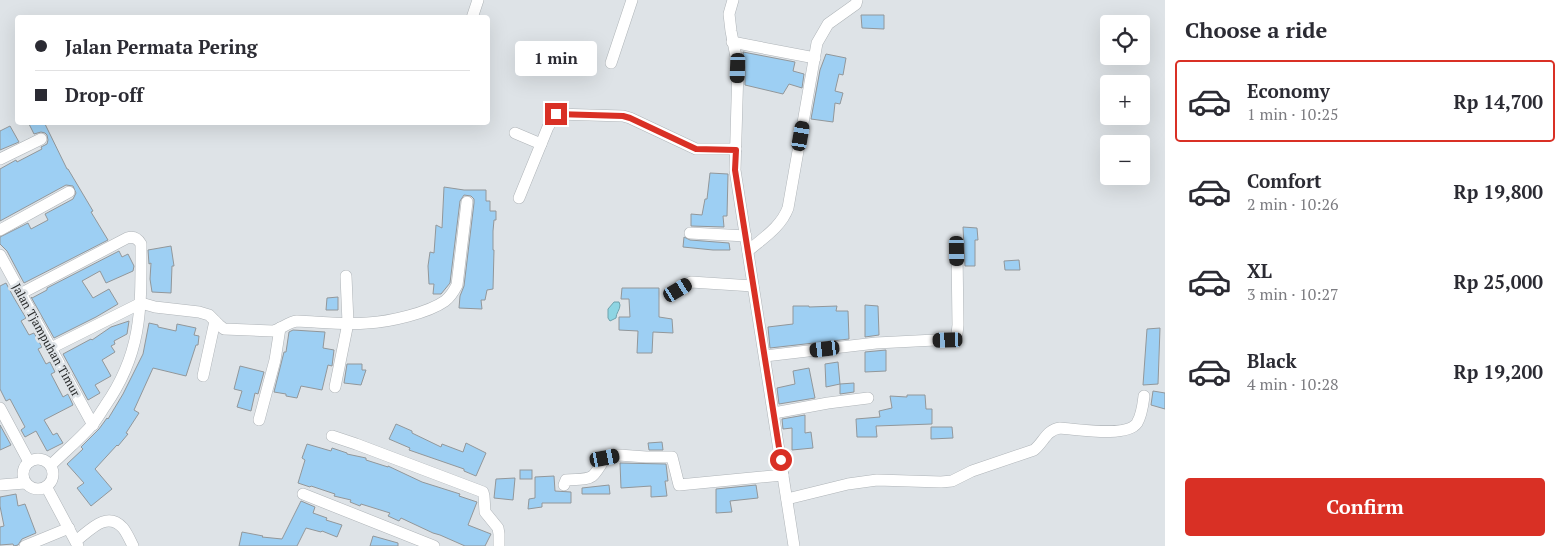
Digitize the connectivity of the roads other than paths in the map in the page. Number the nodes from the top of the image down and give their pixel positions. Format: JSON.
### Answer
{"nodes":[{"id":1,"x":478,"y":0,"type":"edge"},
{"id":2,"x":632,"y":0,"type":"edge"},
{"id":3,"x":733,"y":0,"type":"edge"},
{"id":4,"x":857,"y":0,"type":"edge"},
{"id":5,"x":473,"y":15,"type":"edge"},
{"id":6,"x":732,"y":42,"type":"junction"},
{"id":7,"x":815,"y":58,"type":"junction"},
{"id":8,"x":610,"y":63,"type":"dead end"},
{"id":9,"x":514,"y":133,"type":"dead end"},
{"id":10,"x":41,"y":139,"type":"dead end"},
{"id":11,"x":541,"y":144,"type":"junction"},
{"id":12,"x":736,"y":150,"type":"junction"},
{"id":13,"x":0,"y":159,"type":"edge"},
{"id":14,"x":69,"y":192,"type":"dead end"},
{"id":15,"x":519,"y":198,"type":"dead end"},
{"id":16,"x":467,"y":202,"type":"dead end"},
{"id":17,"x":0,"y":230,"type":"edge"},
{"id":18,"x":690,"y":233,"type":"dead end"},
{"id":19,"x":746,"y":236,"type":"junction"},
{"id":20,"x":748,"y":251,"type":"junction"},
{"id":21,"x":957,"y":251,"type":"dead end"},
{"id":22,"x":0,"y":255,"type":"edge"},
{"id":23,"x":346,"y":276,"type":"dead end"},
{"id":24,"x":753,"y":286,"type":"junction"},
{"id":25,"x":678,"y":290,"type":"dead end"},
{"id":26,"x":20,"y":294,"type":"junction"},
{"id":27,"x":141,"y":303,"type":"junction"},
{"id":28,"x":215,"y":320,"type":"junction"},
{"id":29,"x":348,"y":323,"type":"junction"},
{"id":30,"x":280,"y":328,"type":"junction"},
{"id":31,"x":51,"y":348,"type":"junction"},
{"id":32,"x":765,"y":356,"type":"junction"},
{"id":33,"x":202,"y":376,"type":"dead end"},
{"id":34,"x":335,"y":387,"type":"dead end"},
{"id":35,"x":1144,"y":396,"type":"dead end"},
{"id":36,"x":868,"y":398,"type":"dead end"},
{"id":37,"x":0,"y":408,"type":"edge"},
{"id":38,"x":774,"y":413,"type":"junction"},
{"id":39,"x":259,"y":420,"type":"dead end"},
{"id":40,"x":92,"y":424,"type":"junction"},
{"id":41,"x":332,"y":436,"type":"dead end"},
{"id":42,"x":29,"y":462,"type":"junction"},
{"id":43,"x":51,"y":465,"type":"junction"},
{"id":44,"x":783,"y":475,"type":"junction"},
{"id":45,"x":25,"y":483,"type":"junction"},
{"id":46,"x":0,"y":485,"type":"edge"},
{"id":47,"x":564,"y":485,"type":"dead end"},
{"id":48,"x":46,"y":488,"type":"junction"},
{"id":49,"x":303,"y":494,"type":"dead end"},
{"id":50,"x":787,"y":499,"type":"junction"},
{"id":51,"x":69,"y":528,"type":"junction"},
{"id":52,"x":77,"y":543,"type":"edge"},
{"id":53,"x":25,"y":546,"type":"edge"},
{"id":54,"x":133,"y":546,"type":"edge"},
{"id":55,"x":434,"y":546,"type":"edge"},
{"id":56,"x":499,"y":546,"type":"edge"},
{"id":57,"x":794,"y":546,"type":"edge"}],
"edges":[{"from":1,"to":5,"type":"street"},
{"from":2,"to":8,"type":"street"},
{"from":3,"to":6,"type":"street"},
{"from":4,"to":7,"type":"street"},
{"from":6,"to":7,"type":"street"},
{"from":6,"to":12,"type":"street"},
{"from":7,"to":20,"type":"street"},
{"from":9,"to":11,"type":"street"},
{"from":10,"to":13,"type":"street"},
{"from":11,"to":12,"type":"street"},
{"from":11,"to":15,"type":"street"},
{"from":12,"to":19,"type":"street"},
{"from":14,"to":17,"type":"street"},
{"from":16,"to":29,"type":"street"},
{"from":18,"to":19,"type":"street"},
{"from":19,"to":20,"type":"street"},
{"from":20,"to":24,"type":"street"},
{"from":21,"to":32,"type":"street"},
{"from":22,"to":26,"type":"street","name":"Jalan Tjampuhan Timur"},
{"from":23,"to":29,"type":"street"},
{"from":24,"to":25,"type":"street"},
{"from":24,"to":32,"type":"street"},
{"from":26,"to":27,"type":"street"},
{"from":26,"to":31,"type":"street","name":"Jalan Tjampuhan Timur"},
{"from":27,"to":28,"type":"street"},
{"from":27,"to":31,"type":"street"},
{"from":27,"to":40,"type":"street"},
{"from":28,"to":30,"type":"street"},
{"from":28,"to":33,"type":"street"},
{"from":29,"to":30,"type":"street"},
{"from":29,"to":34,"type":"street"},
{"from":30,"to":39,"type":"street"},
{"from":31,"to":40,"type":"street","name":"Jalan Tjampuhan Timur"},
{"from":32,"to":38,"type":"street"},
{"from":35,"to":50,"type":"street"},
{"from":36,"to":38,"type":"street"},
{"from":37,"to":42,"type":"street"},
{"from":38,"to":44,"type":"street"},
{"from":40,"to":43,"type":"street"},
{"from":41,"to":56,"type":"street"},
{"from":42,"to":43,"type":"street"},
{"from":42,"to":45,"type":"street"},
{"from":43,"to":48,"type":"street"},
{"from":44,"to":47,"type":"street"},
{"from":44,"to":50,"type":"street"},
{"from":45,"to":46,"type":"street"},
{"from":45,"to":48,"type":"street"},
{"from":48,"to":51,"type":"street"},
{"from":49,"to":55,"type":"street"},
{"from":50,"to":57,"type":"street"},
{"from":51,"to":52,"type":"street"},
{"from":51,"to":53,"type":"street"},
{"from":52,"to":54,"type":"street"}]}
